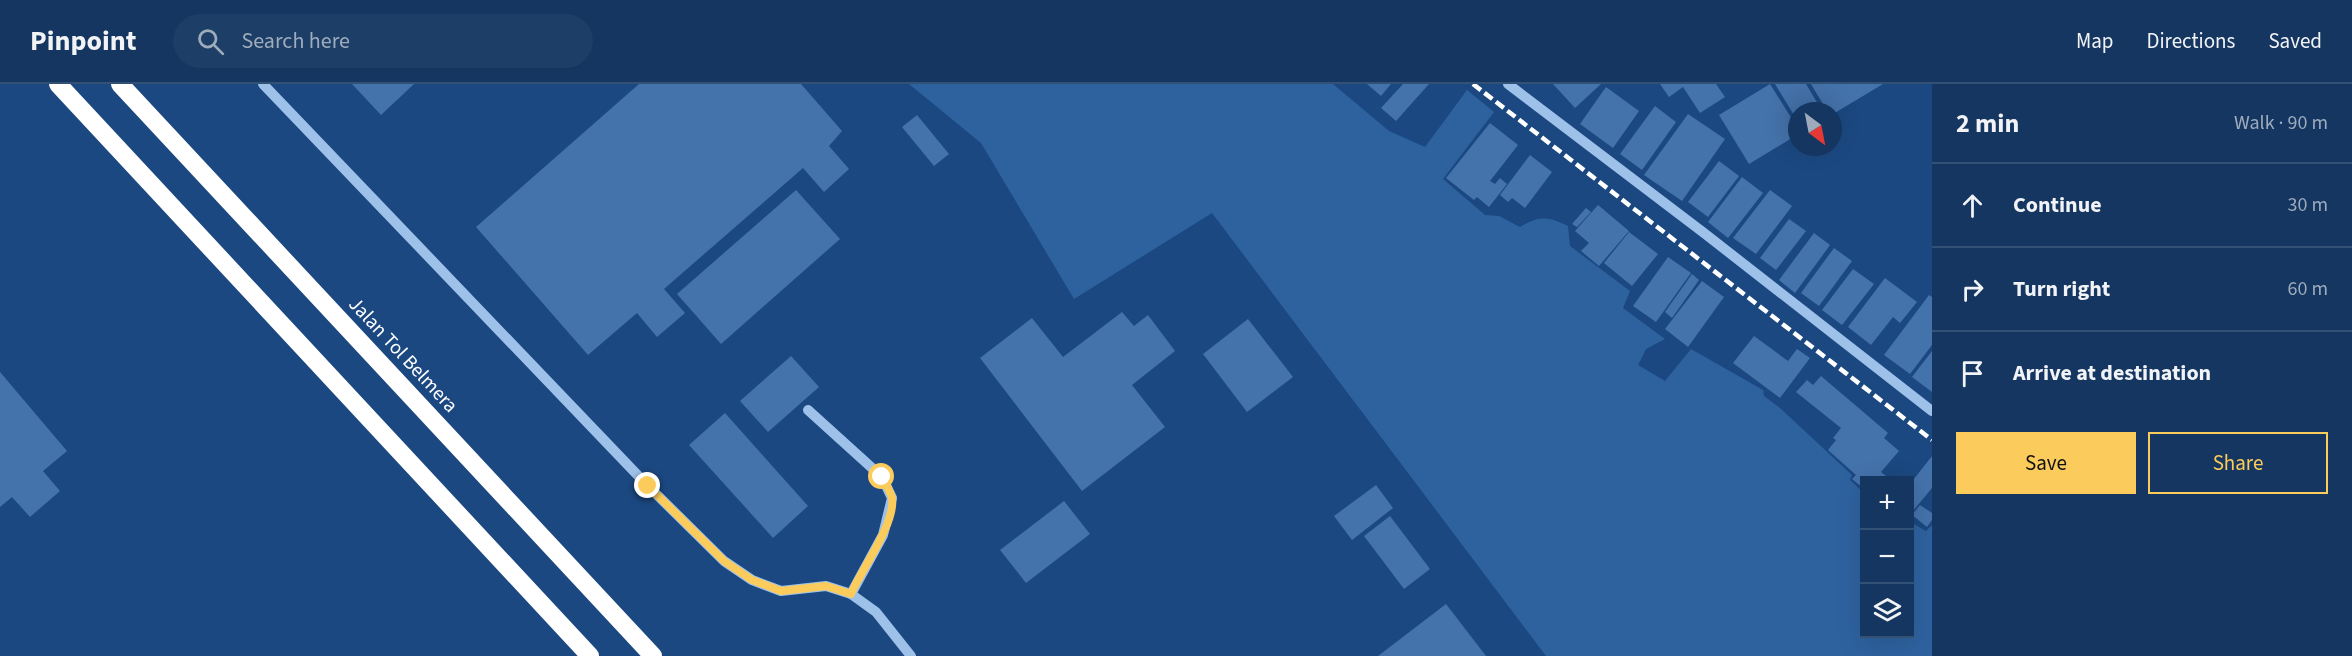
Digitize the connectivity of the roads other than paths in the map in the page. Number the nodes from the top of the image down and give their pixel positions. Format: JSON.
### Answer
{"nodes":[{"id":1,"x":58,"y":84,"type":"edge"},
{"id":2,"x":120,"y":84,"type":"edge"},
{"id":3,"x":263,"y":84,"type":"edge"},
{"id":4,"x":1508,"y":84,"type":"edge"},
{"id":5,"x":808,"y":410,"type":"dead end"},
{"id":6,"x":1932,"y":411,"type":"edge"},
{"id":7,"x":851,"y":594,"type":"junction"},
{"id":8,"x":590,"y":656,"type":"edge"},
{"id":9,"x":653,"y":656,"type":"edge"},
{"id":10,"x":911,"y":656,"type":"edge"}],
"edges":[{"from":1,"to":8,"type":"highway"},
{"from":2,"to":9,"type":"highway","name":"Jalan Tol Belmera"},
{"from":3,"to":7,"type":"street"},
{"from":4,"to":6,"type":"street"},
{"from":5,"to":7,"type":"street"},
{"from":7,"to":10,"type":"street"}]}
